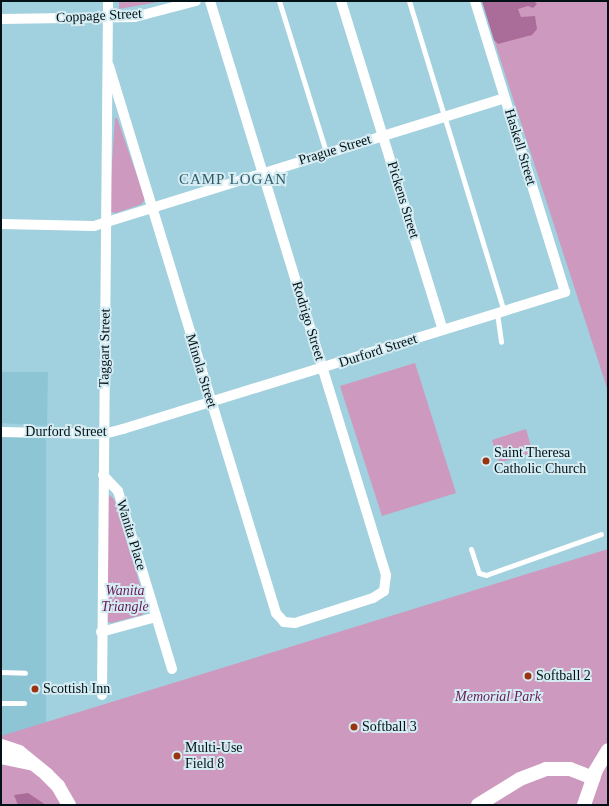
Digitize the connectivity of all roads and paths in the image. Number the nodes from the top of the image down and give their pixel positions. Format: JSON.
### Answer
{"nodes":[{"id":1,"x":108,"y":1,"type":"edge"},
{"id":2,"x":196,"y":1,"type":"edge"},
{"id":3,"x":210,"y":1,"type":"edge"},
{"id":4,"x":279,"y":1,"type":"edge"},
{"id":5,"x":341,"y":1,"type":"edge"},
{"id":6,"x":409,"y":1,"type":"edge"},
{"id":7,"x":476,"y":1,"type":"edge"},
{"id":8,"x":1,"y":19,"type":"edge"},
{"id":9,"x":108,"y":19,"type":"junction"},
{"id":10,"x":109,"y":66,"type":"junction"},
{"id":11,"x":505,"y":98,"type":"junction"},
{"id":12,"x":444,"y":116,"type":"junction"},
{"id":13,"x":383,"y":136,"type":"junction"},
{"id":14,"x":326,"y":152,"type":"junction"},
{"id":15,"x":263,"y":173,"type":"junction"},
{"id":16,"x":153,"y":208,"type":"junction"},
{"id":17,"x":106,"y":222,"type":"junction"},
{"id":18,"x":1,"y":224,"type":"edge"},
{"id":19,"x":565,"y":292,"type":"joint"},
{"id":20,"x":501,"y":312,"type":"junction"},
{"id":21,"x":443,"y":330,"type":"junction"},
{"id":22,"x":501,"y":342,"type":"dead end"},
{"id":23,"x":323,"y":369,"type":"junction"},
{"id":24,"x":210,"y":401,"type":"junction"},
{"id":25,"x":1,"y":432,"type":"edge"},
{"id":26,"x":104,"y":434,"type":"junction"},
{"id":27,"x":103,"y":475,"type":"junction"},
{"id":28,"x":601,"y":534,"type":"dead end"},
{"id":29,"x":471,"y":549,"type":"dead end"},
{"id":30,"x":335,"y":610,"type":"joint"},
{"id":31,"x":156,"y":618,"type":"junction"},
{"id":32,"x":101,"y":632,"type":"junction"},
{"id":33,"x":172,"y":669,"type":"dead end"},
{"id":34,"x":1,"y":672,"type":"edge"},
{"id":35,"x":25,"y":672,"type":"dead end"},
{"id":36,"x":102,"y":695,"type":"dead end"},
{"id":37,"x":1,"y":703,"type":"edge"},
{"id":38,"x":24,"y":703,"type":"dead end"},
{"id":39,"x":1,"y":746,"type":"edge"},
{"id":40,"x":608,"y":750,"type":"edge"},
{"id":41,"x":1,"y":758,"type":"edge"},
{"id":42,"x":31,"y":763,"type":"junction"},
{"id":43,"x":593,"y":778,"type":"junction"},
{"id":44,"x":69,"y":805,"type":"edge"},
{"id":45,"x":478,"y":805,"type":"edge"},
{"id":46,"x":584,"y":805,"type":"edge"}],
"edges":[{"from":1,"to":9,"type":"street","name":"Taggart Street"},
{"from":2,"to":9,"type":"street","name":"Coppage Street"},
{"from":3,"to":15,"type":"street","name":"Rodrigo Street"},
{"from":4,"to":14,"type":"lane"},
{"from":5,"to":13,"type":"street","name":"Pickens Street"},
{"from":6,"to":12,"type":"lane"},
{"from":7,"to":11,"type":"street","name":"Haskell Street"},
{"from":8,"to":9,"type":"street","name":"Coppage Street"},
{"from":9,"to":10,"type":"street","name":"Taggart Street"},
{"from":10,"to":16,"type":"street","name":"Minola Street"},
{"from":10,"to":17,"type":"street","name":"Taggart Street"},
{"from":11,"to":12,"type":"street","name":"Prague Street"},
{"from":11,"to":19,"type":"street","name":"Haskell Street"},
{"from":12,"to":13,"type":"street","name":"Prague Street"},
{"from":12,"to":20,"type":"lane"},
{"from":13,"to":14,"type":"street","name":"Prague Street"},
{"from":13,"to":21,"type":"street","name":"Pickens Street"},
{"from":14,"to":15,"type":"street","name":"Prague Street"},
{"from":15,"to":16,"type":"street","name":"Prague Street"},
{"from":15,"to":23,"type":"street","name":"Rodrigo Street"},
{"from":16,"to":17,"type":"street","name":"Prague Street"},
{"from":16,"to":24,"type":"street","name":"Minola Street"},
{"from":17,"to":18,"type":"street","name":"Prague Street"},
{"from":17,"to":26,"type":"street","name":"Taggart Street"},
{"from":19,"to":20,"type":"street","name":"Durford Street"},
{"from":20,"to":21,"type":"street","name":"Durford Street"},
{"from":20,"to":22,"type":"lane"},
{"from":21,"to":23,"type":"street","name":"Durford Street"},
{"from":23,"to":24,"type":"street","name":"Durford Street"},
{"from":23,"to":30,"type":"street","name":"Rodrigo Street"},
{"from":24,"to":26,"type":"street","name":"Durford Street"},
{"from":24,"to":30,"type":"street","name":"Minola Street"},
{"from":25,"to":26,"type":"street","name":"Durford Street"},
{"from":26,"to":27,"type":"street","name":"Taggart Street"},
{"from":27,"to":31,"type":"street","name":"Wanita Place"},
{"from":27,"to":32,"type":"street","name":"Taggart Street"},
{"from":28,"to":29,"type":"lane"},
{"from":31,"to":32,"type":"street"},
{"from":31,"to":33,"type":"street","name":"Wanita Place"},
{"from":32,"to":36,"type":"street","name":"Taggart Street"},
{"from":34,"to":35,"type":"lane"},
{"from":37,"to":38,"type":"lane"},
{"from":39,"to":42,"type":"street"},
{"from":40,"to":43,"type":"street"},
{"from":41,"to":42,"type":"street"},
{"from":42,"to":44,"type":"street"},
{"from":43,"to":45,"type":"street"},
{"from":43,"to":46,"type":"street"}]}
